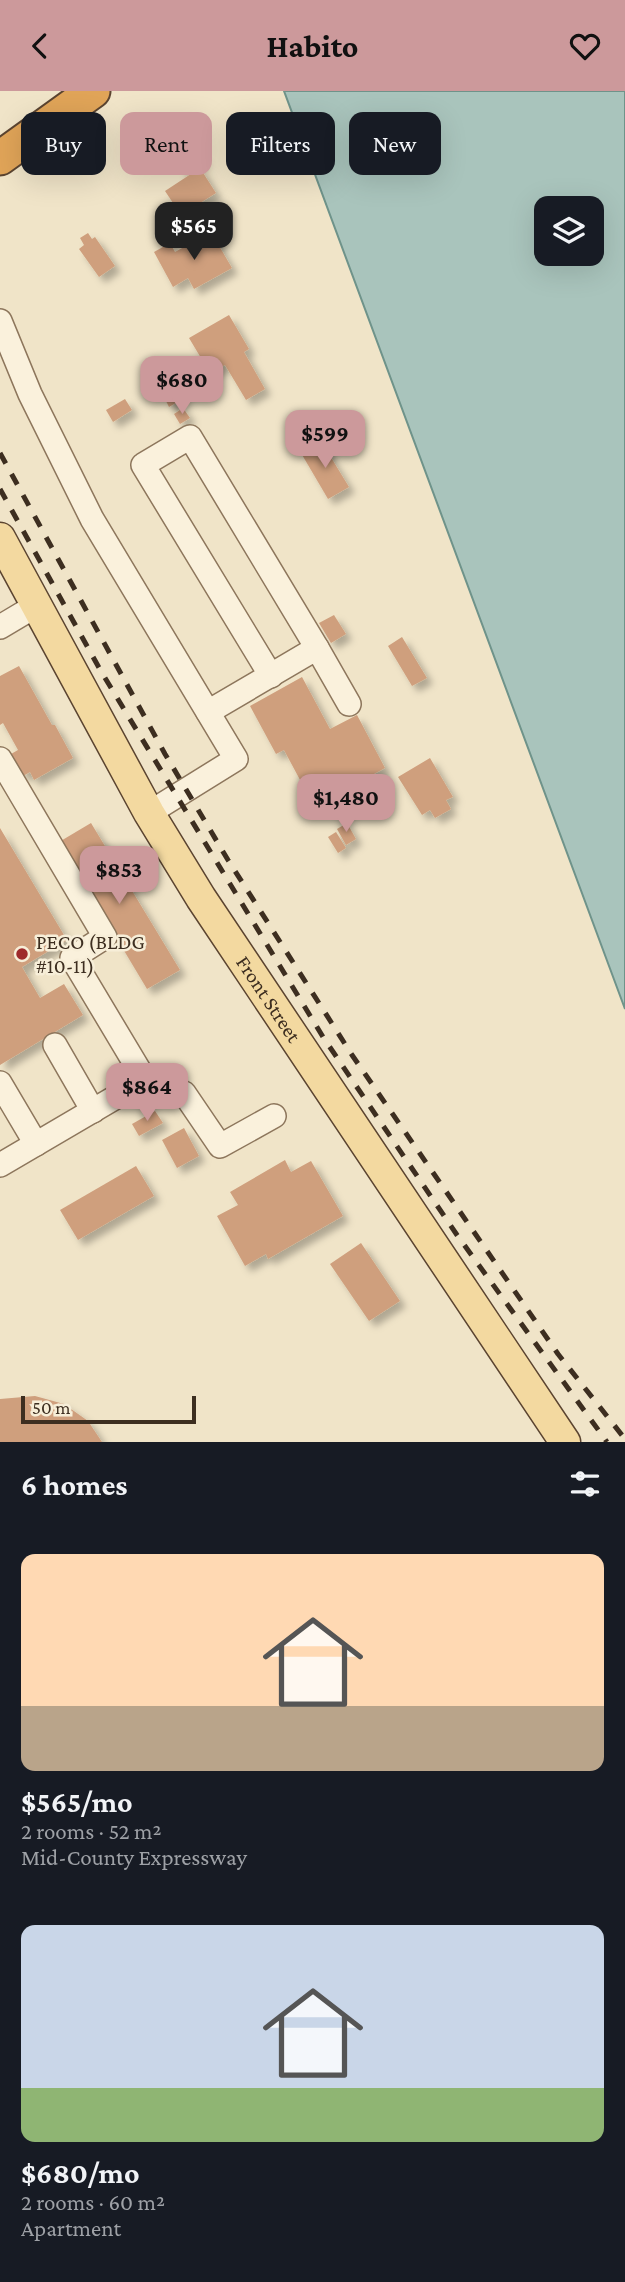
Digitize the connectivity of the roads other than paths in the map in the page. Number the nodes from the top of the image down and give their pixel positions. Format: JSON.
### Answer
{"nodes":[{"id":1,"x":93,"y":91,"type":"edge"},
{"id":2,"x":0,"y":158,"type":"edge"},
{"id":3,"x":0,"y":321,"type":"edge"},
{"id":4,"x":0,"y":538,"type":"edge"},
{"id":5,"x":37,"y":605,"type":"junction"},
{"id":6,"x":0,"y":627,"type":"edge"},
{"id":7,"x":317,"y":648,"type":"junction"},
{"id":8,"x":271,"y":676,"type":"junction"},
{"id":9,"x":349,"y":704,"type":"dead end"},
{"id":10,"x":208,"y":712,"type":"junction"},
{"id":11,"x":0,"y":759,"type":"edge"},
{"id":12,"x":149,"y":813,"type":"junction"},
{"id":13,"x":55,"y":1045,"type":"dead end"},
{"id":14,"x":145,"y":1080,"type":"junction"},
{"id":15,"x":0,"y":1083,"type":"edge"},
{"id":16,"x":93,"y":1111,"type":"junction"},
{"id":17,"x":274,"y":1116,"type":"dead end"},
{"id":18,"x":36,"y":1144,"type":"junction"},
{"id":19,"x":0,"y":1165,"type":"edge"},
{"id":20,"x":565,"y":1442,"type":"edge"}],
"edges":[{"from":1,"to":2,"type":"highway"},
{"from":3,"to":10,"type":"lane"},
{"from":4,"to":5,"type":"main road","name":"Front Street"},
{"from":5,"to":6,"type":"lane"},
{"from":5,"to":12,"type":"main road","name":"Front Street"},
{"from":7,"to":8,"type":"lane"},
{"from":7,"to":8,"type":"lane"},
{"from":7,"to":9,"type":"lane"},
{"from":8,"to":10,"type":"lane"},
{"from":10,"to":12,"type":"lane"},
{"from":11,"to":14,"type":"lane"},
{"from":12,"to":20,"type":"main road","name":"Front Street"},
{"from":13,"to":16,"type":"lane"},
{"from":14,"to":16,"type":"lane"},
{"from":14,"to":17,"type":"lane"},
{"from":15,"to":18,"type":"lane"},
{"from":16,"to":18,"type":"lane"},
{"from":18,"to":19,"type":"lane"}]}
